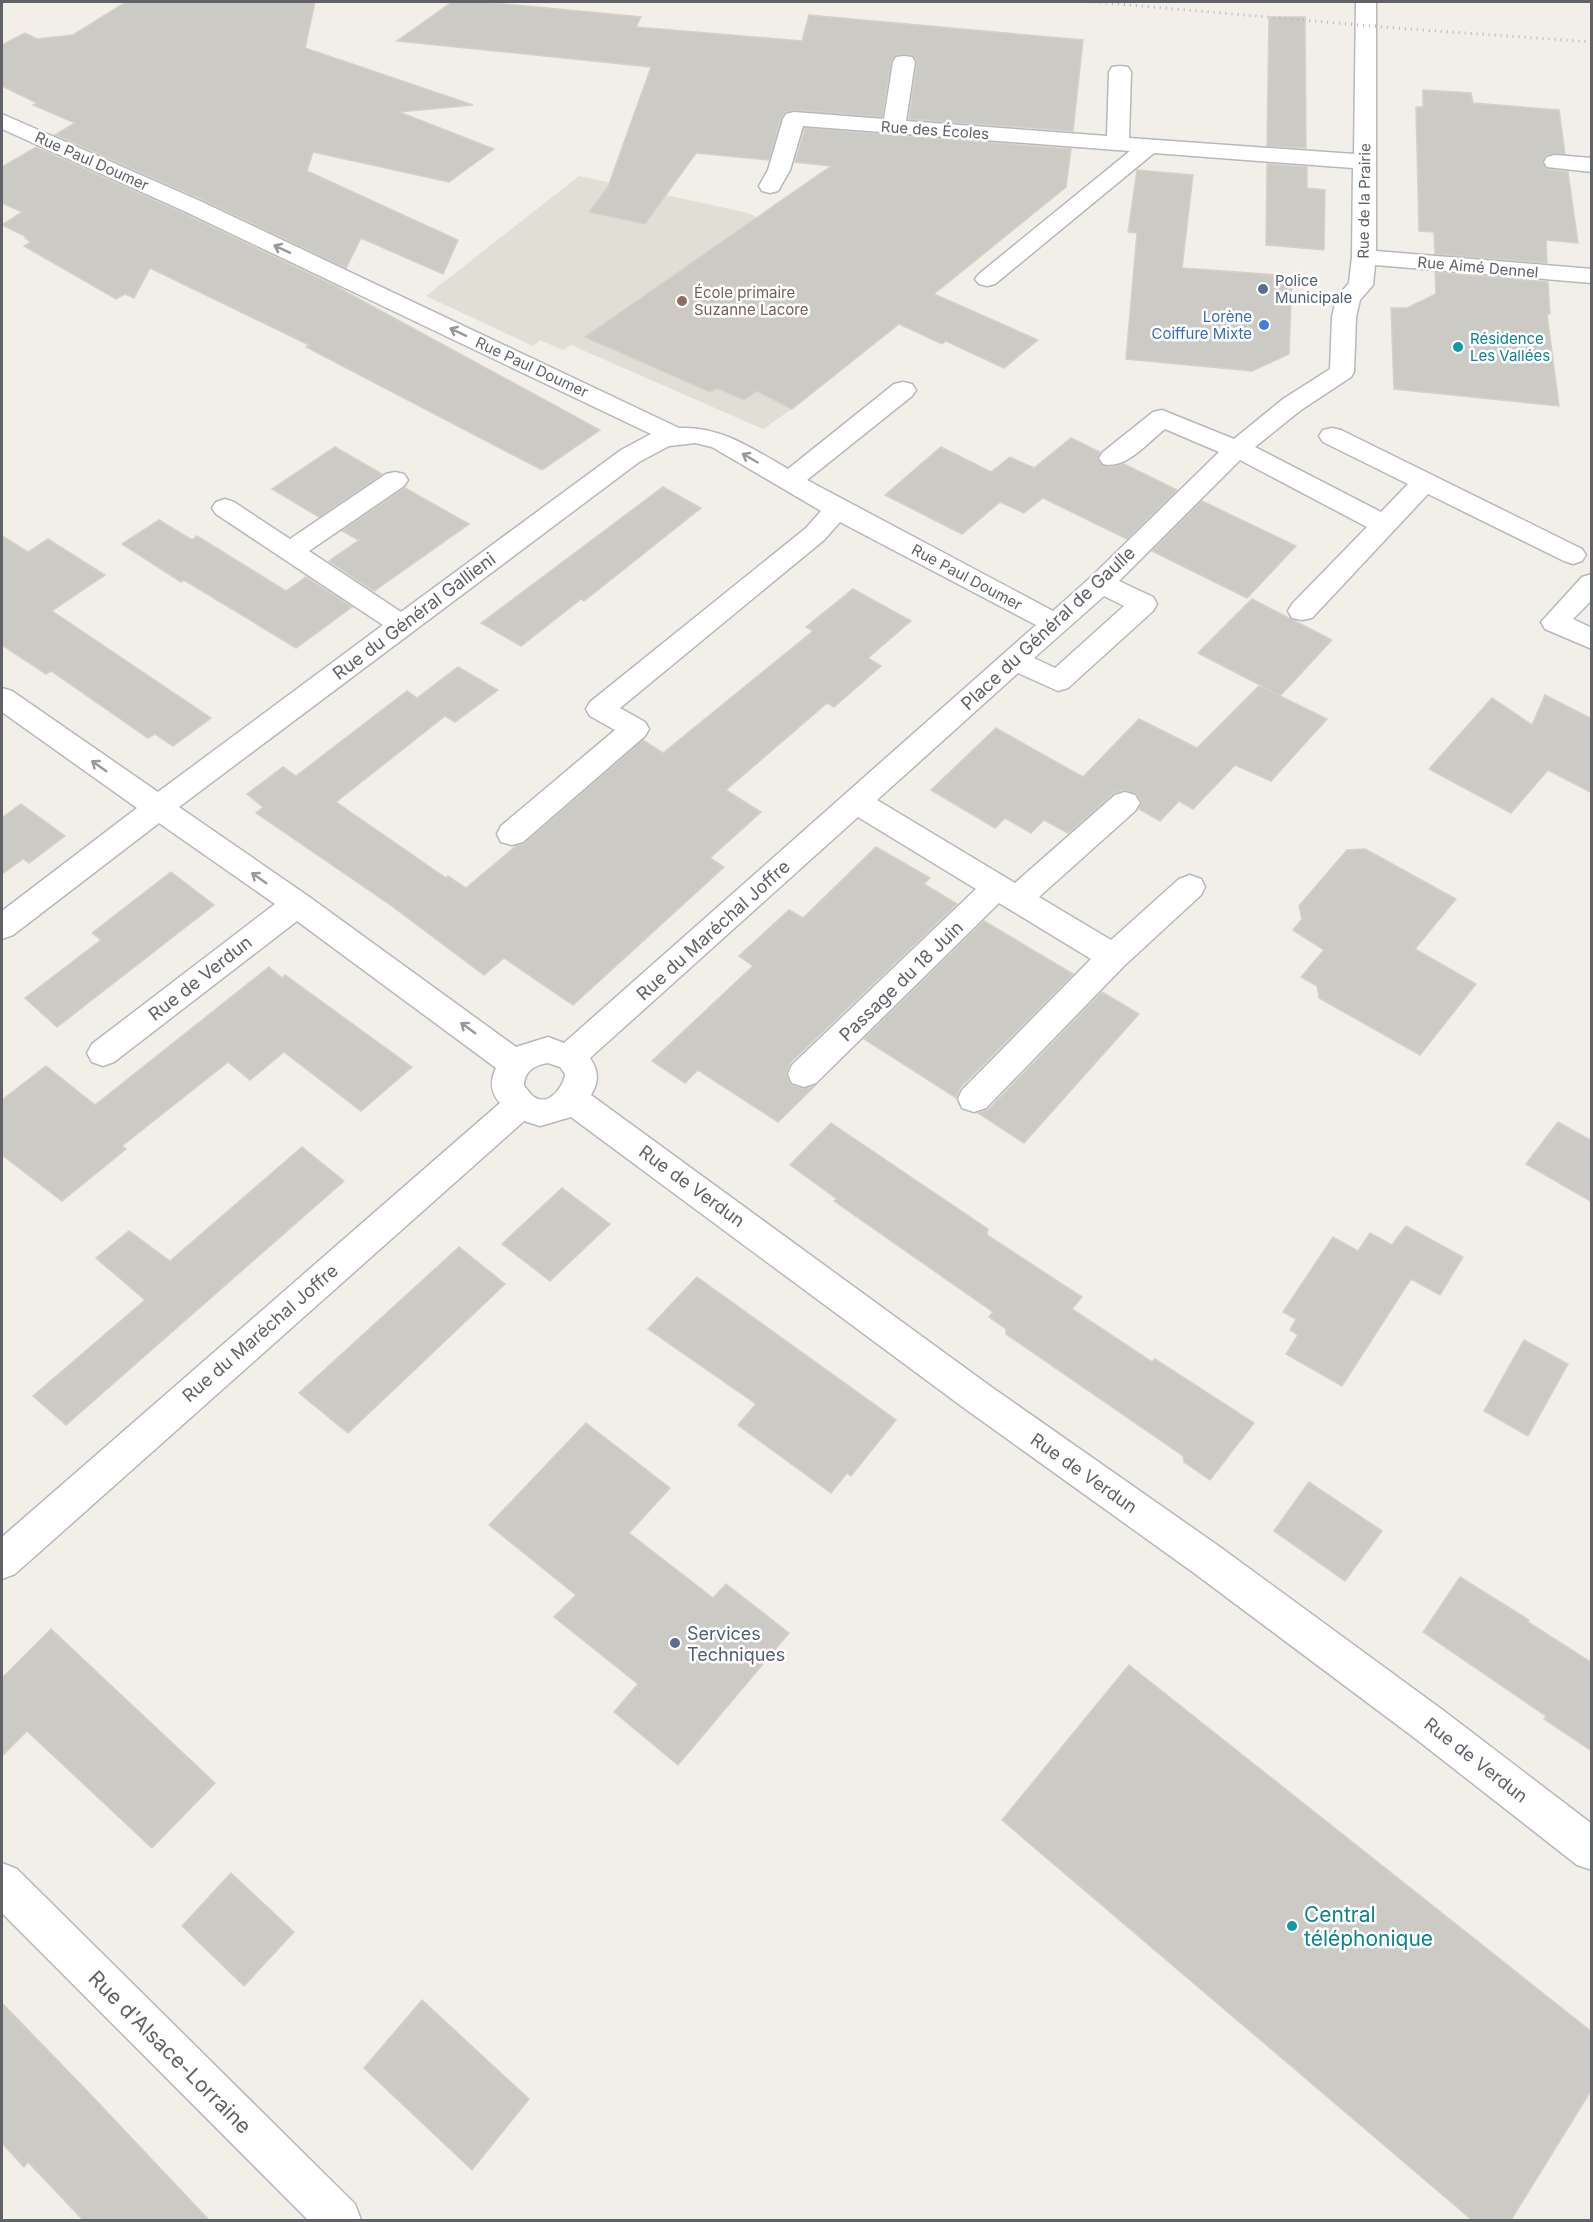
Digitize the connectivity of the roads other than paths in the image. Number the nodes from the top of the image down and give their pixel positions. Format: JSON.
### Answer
{"nodes":[{"id":1,"x":1366,"y":2,"type":"edge"},
{"id":2,"x":904,"y":62,"type":"dead end"},
{"id":3,"x":1120,"y":72,"type":"dead end"},
{"id":4,"x":2,"y":121,"type":"edge"},
{"id":5,"x":894,"y":127,"type":"junction"},
{"id":6,"x":1118,"y":144,"type":"junction"},
{"id":7,"x":1148,"y":146,"type":"junction"},
{"id":8,"x":1365,"y":162,"type":"junction"},
{"id":9,"x":1555,"y":162,"type":"dead end"},
{"id":10,"x":1592,"y":165,"type":"edge"},
{"id":11,"x":770,"y":186,"type":"dead end"},
{"id":12,"x":1364,"y":257,"type":"junction"},
{"id":13,"x":1592,"y":276,"type":"edge"},
{"id":14,"x":987,"y":279,"type":"dead end"},
{"id":15,"x":903,"y":390,"type":"dead end"},
{"id":16,"x":675,"y":436,"type":"junction"},
{"id":17,"x":1332,"y":436,"type":"dead end"},
{"id":18,"x":1238,"y":451,"type":"junction"},
{"id":19,"x":1112,"y":458,"type":"dead end"},
{"id":20,"x":395,"y":480,"type":"dead end"},
{"id":21,"x":790,"y":481,"type":"junction"},
{"id":22,"x":1425,"y":482,"type":"junction"},
{"id":23,"x":225,"y":508,"type":"dead end"},
{"id":24,"x":837,"y":509,"type":"junction"},
{"id":25,"x":1384,"y":525,"type":"junction"},
{"id":26,"x":292,"y":550,"type":"junction"},
{"id":27,"x":1573,"y":555,"type":"dead end"},
{"id":28,"x":1101,"y":583,"type":"junction"},
{"id":29,"x":1592,"y":583,"type":"edge"},
{"id":30,"x":1302,"y":611,"type":"dead end"},
{"id":31,"x":1054,"y":623,"type":"junction"},
{"id":32,"x":402,"y":625,"type":"junction"},
{"id":33,"x":1592,"y":640,"type":"edge"},
{"id":34,"x":1014,"y":660,"type":"junction"},
{"id":35,"x":2,"y":698,"type":"edge"},
{"id":36,"x":856,"y":802,"type":"junction"},
{"id":37,"x":1125,"y":803,"type":"dead end"},
{"id":38,"x":160,"y":808,"type":"junction"},
{"id":39,"x":512,"y":834,"type":"dead end"},
{"id":40,"x":1190,"y":887,"type":"dead end"},
{"id":41,"x":1007,"y":893,"type":"junction"},
{"id":42,"x":297,"y":904,"type":"junction"},
{"id":43,"x":2,"y":927,"type":"edge"},
{"id":44,"x":1113,"y":957,"type":"junction"},
{"id":45,"x":104,"y":1053,"type":"dead end"},
{"id":46,"x":570,"y":1057,"type":"junction"},
{"id":47,"x":515,"y":1064,"type":"junction"},
{"id":48,"x":804,"y":1074,"type":"dead end"},
{"id":49,"x":974,"y":1099,"type":"dead end"},
{"id":50,"x":573,"y":1100,"type":"junction"},
{"id":51,"x":519,"y":1106,"type":"junction"},
{"id":52,"x":2,"y":1561,"type":"edge"},
{"id":53,"x":1592,"y":1850,"type":"edge"},
{"id":54,"x":2,"y":1884,"type":"edge"},
{"id":55,"x":339,"y":2220,"type":"edge"}],
"edges":[{"from":1,"to":8,"type":"street","name":"Rue de la Prairie"},
{"from":2,"to":5,"type":"street"},
{"from":3,"to":6,"type":"street"},
{"from":16,"to":4,"type":"street","name":"Rue Paul Doumer","one_way":true},
{"from":5,"to":6,"type":"street","name":"Rue des Écoles"},
{"from":5,"to":11,"type":"street","name":"Rue des Écoles"},
{"from":6,"to":7,"type":"street","name":"Rue des Écoles"},
{"from":7,"to":8,"type":"street","name":"Rue des Écoles"},
{"from":7,"to":14,"type":"street"},
{"from":8,"to":12,"type":"street","name":"Rue de la Prairie"},
{"from":9,"to":10,"type":"street"},
{"from":12,"to":13,"type":"street","name":"Rue Aimé Dennel"},
{"from":12,"to":18,"type":"street","name":"Rue de la Prairie"},
{"from":15,"to":21,"type":"street"},
{"from":21,"to":16,"type":"street","name":"Rue Paul Doumer","one_way":true},
{"from":16,"to":32,"type":"street","name":"Rue du Général Gallieni"},
{"from":17,"to":22,"type":"street"},
{"from":18,"to":19,"type":"street"},
{"from":18,"to":25,"type":"street"},
{"from":18,"to":28,"type":"street","name":"Place du Général de Gaulle"},
{"from":20,"to":26,"type":"street"},
{"from":21,"to":24,"type":"street","name":"Rue Paul Doumer"},
{"from":22,"to":25,"type":"street"},
{"from":22,"to":27,"type":"street"},
{"from":23,"to":26,"type":"street"},
{"from":24,"to":31,"type":"street","name":"Rue Paul Doumer"},
{"from":24,"to":39,"type":"street"},
{"from":25,"to":30,"type":"street"},
{"from":26,"to":32,"type":"street"},
{"from":28,"to":31,"type":"street","name":"Place du Général de Gaulle"},
{"from":28,"to":34,"type":"street"},
{"from":29,"to":33,"type":"street"},
{"from":31,"to":34,"type":"street","name":"Place du Général de Gaulle"},
{"from":32,"to":38,"type":"street","name":"Rue du Général Gallieni"},
{"from":34,"to":36,"type":"street","name":"Place du Général de Gaulle"},
{"from":38,"to":35,"type":"street","one_way":true},
{"from":36,"to":41,"type":"street"},
{"from":36,"to":46,"type":"street","name":"Rue du Maréchal Joffre"},
{"from":37,"to":41,"type":"street","name":"Passage du 18 Juin"},
{"from":42,"to":38,"type":"street","one_way":true},
{"from":38,"to":43,"type":"street"},
{"from":40,"to":44,"type":"street"},
{"from":41,"to":44,"type":"street"},
{"from":41,"to":48,"type":"street","name":"Passage du 18 Juin"},
{"from":42,"to":45,"type":"street","name":"Rue de Verdun"},
{"from":47,"to":42,"type":"street","one_way":true},
{"from":44,"to":49,"type":"street"},
{"from":46,"to":47,"type":"street"},
{"from":46,"to":50,"type":"street"},
{"from":47,"to":51,"type":"street"},
{"from":50,"to":51,"type":"street"},
{"from":50,"to":53,"type":"street","name":"Rue de Verdun"},
{"from":51,"to":52,"type":"street","name":"Rue du Maréchal Joffre"},
{"from":54,"to":55,"type":"street","name":"Rue d'Alsace-Lorraine"}]}
